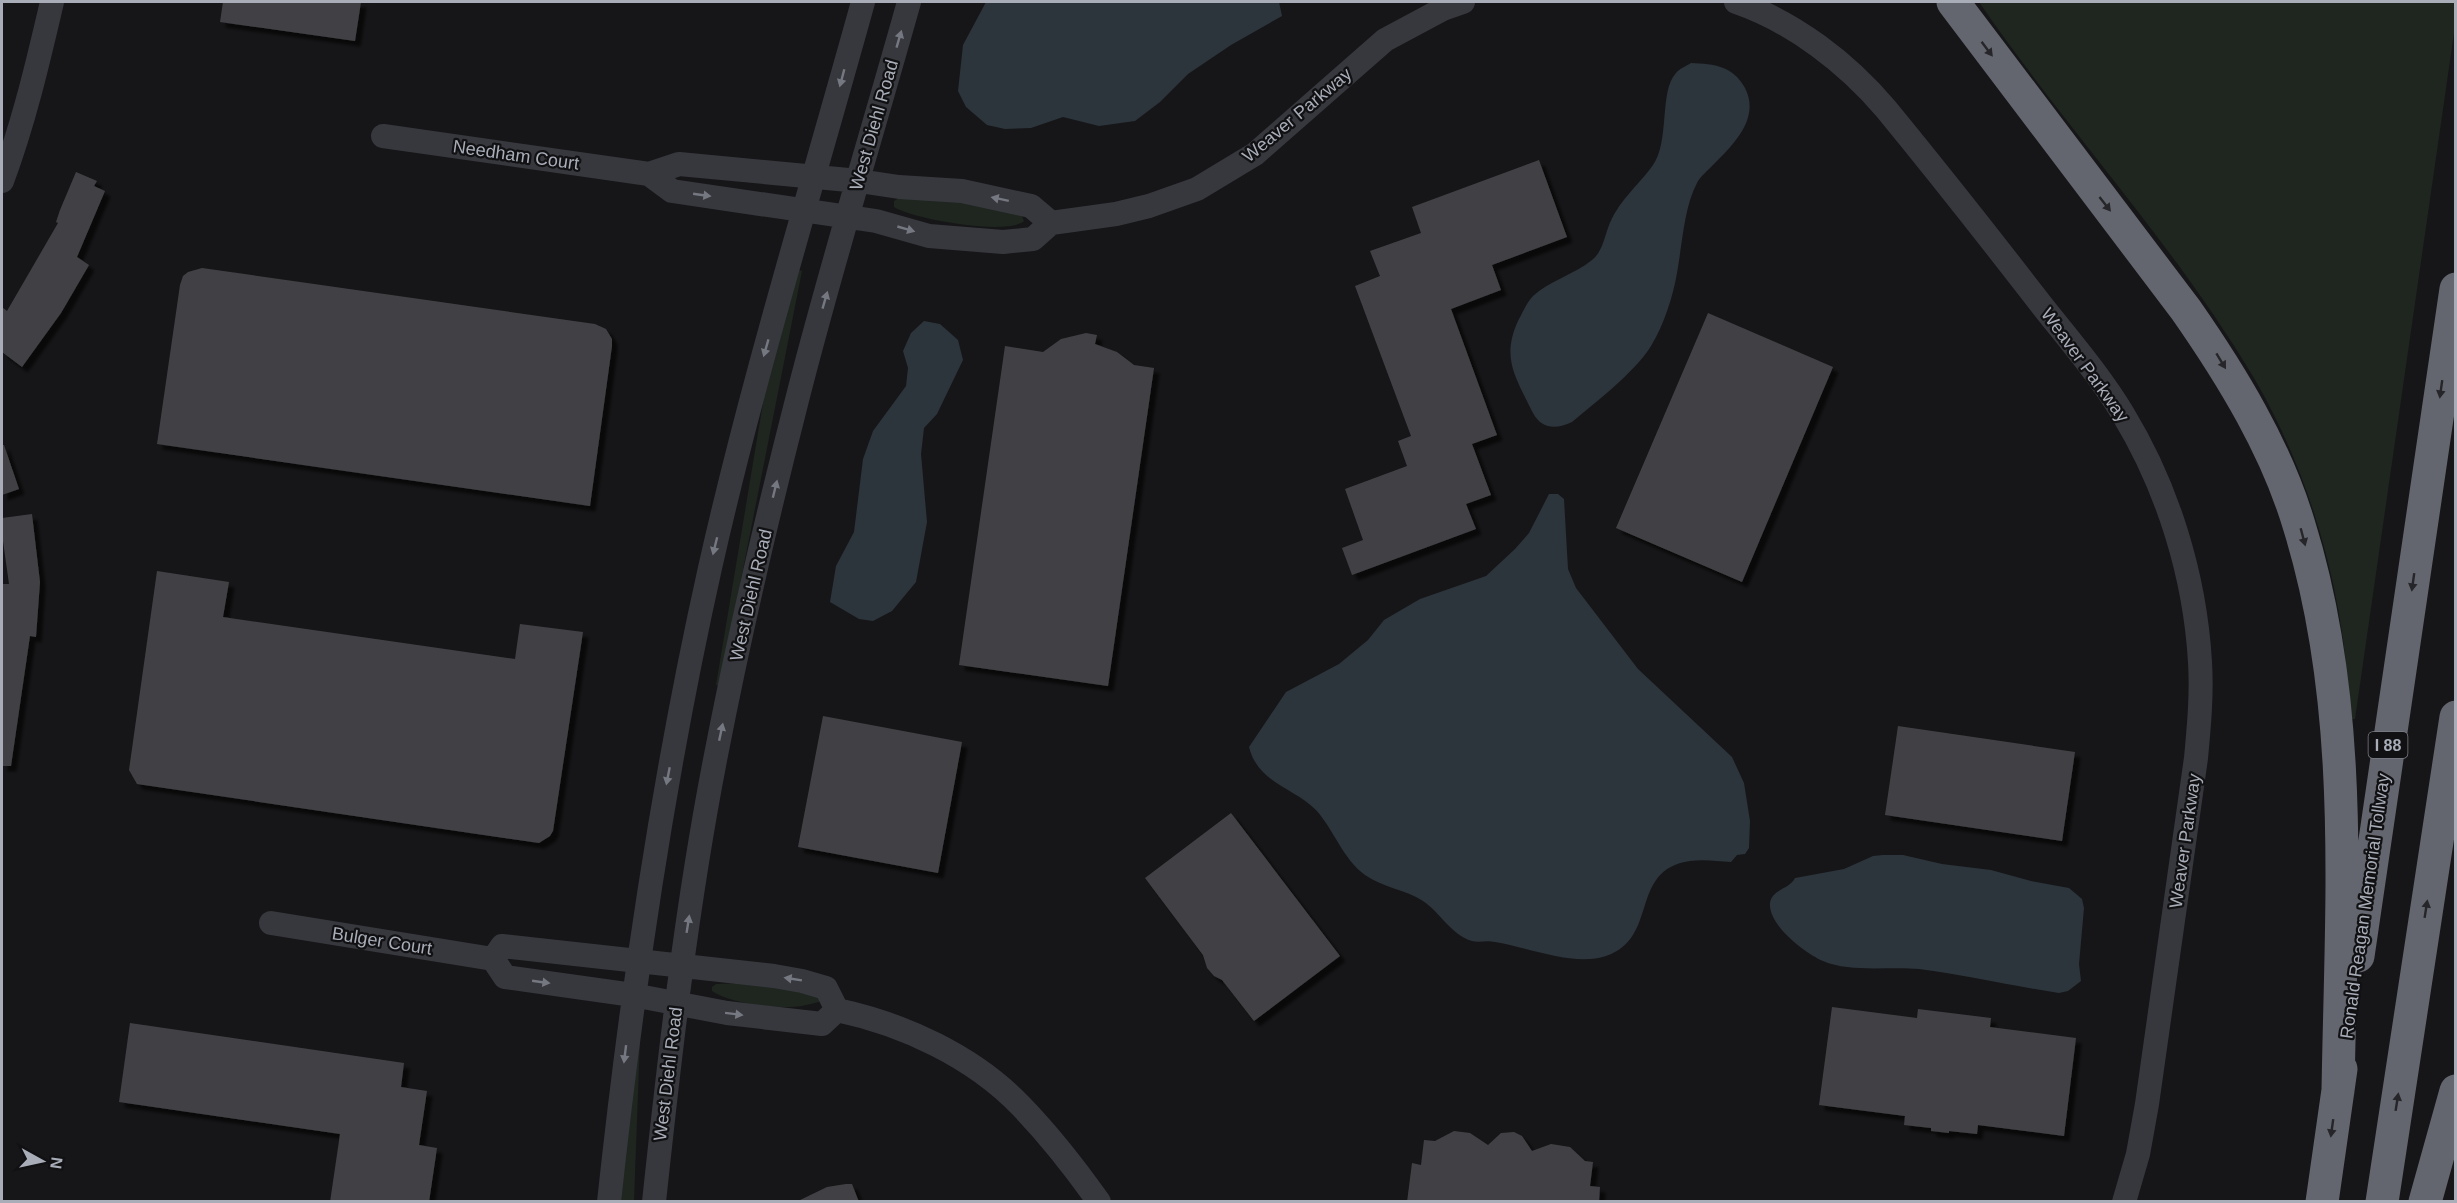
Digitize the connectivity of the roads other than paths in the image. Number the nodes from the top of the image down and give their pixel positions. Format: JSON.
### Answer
{"nodes":[{"id":1,"x":52,"y":2,"type":"edge"},
{"id":2,"x":863,"y":2,"type":"edge"},
{"id":3,"x":909,"y":2,"type":"edge"},
{"id":4,"x":1463,"y":2,"type":"edge"},
{"id":5,"x":1736,"y":2,"type":"edge"},
{"id":6,"x":1953,"y":2,"type":"edge"},
{"id":7,"x":383,"y":136,"type":"dead end"},
{"id":8,"x":649,"y":174,"type":"junction"},
{"id":9,"x":815,"y":176,"type":"junction"},
{"id":10,"x":2,"y":181,"type":"edge"},
{"id":11,"x":859,"y":181,"type":"junction"},
{"id":12,"x":806,"y":211,"type":"junction"},
{"id":13,"x":849,"y":216,"type":"junction"},
{"id":14,"x":1051,"y":223,"type":"junction"},
{"id":15,"x":2456,"y":290,"type":"edge"},
{"id":16,"x":2456,"y":717,"type":"edge"},
{"id":17,"x":271,"y":923,"type":"dead end"},
{"id":18,"x":493,"y":959,"type":"junction"},
{"id":19,"x":637,"y":962,"type":"junction"},
{"id":20,"x":682,"y":967,"type":"junction"},
{"id":21,"x":633,"y":996,"type":"junction"},
{"id":22,"x":677,"y":1003,"type":"junction"},
{"id":23,"x":837,"y":1010,"type":"junction"},
{"id":24,"x":2338,"y":1091,"type":"junction"},
{"id":25,"x":2456,"y":1091,"type":"edge"},
{"id":26,"x":609,"y":1202,"type":"edge"},
{"id":27,"x":654,"y":1202,"type":"edge"},
{"id":28,"x":1099,"y":1202,"type":"edge"},
{"id":29,"x":2124,"y":1202,"type":"edge"},
{"id":30,"x":2322,"y":1202,"type":"edge"},
{"id":31,"x":2382,"y":1202,"type":"edge"},
{"id":32,"x":2425,"y":1202,"type":"edge"}],
"edges":[{"from":1,"to":10,"type":"street"},
{"from":2,"to":9,"type":"street","one_way":true},
{"from":11,"to":3,"type":"street","name":"West Diehl Road","one_way":true},
{"from":4,"to":14,"type":"street","name":"Weaver Parkway"},
{"from":5,"to":29,"type":"street","name":"Weaver Parkway"},
{"from":6,"to":24,"type":"highway","one_way":true},
{"from":7,"to":8,"type":"street","name":"Needham Court"},
{"from":8,"to":9,"type":"street","name":"Needham Court"},
{"from":8,"to":12,"type":"street","name":"Needham Court","one_way":true},
{"from":9,"to":11,"type":"street","name":"Needham Court"},
{"from":9,"to":12,"type":"street"},
{"from":11,"to":13,"type":"street","name":"West Diehl Road"},
{"from":14,"to":11,"type":"street","one_way":true},
{"from":12,"to":13,"type":"street","name":"Needham Court"},
{"from":12,"to":19,"type":"street","one_way":true},
{"from":13,"to":14,"type":"street","name":"Weaver Parkway","one_way":true},
{"from":20,"to":13,"type":"street","name":"West Diehl Road","one_way":true},
{"from":15,"to":24,"type":"highway","name":"Ronald Reagan Memorial Tollway","number":"I 88","one_way":true},
{"from":31,"to":16,"type":"highway","one_way":true},
{"from":17,"to":18,"type":"street","name":"Bulger Court"},
{"from":18,"to":19,"type":"street"},
{"from":18,"to":21,"type":"street","one_way":true},
{"from":19,"to":20,"type":"street"},
{"from":19,"to":21,"type":"street"},
{"from":20,"to":22,"type":"street","name":"West Diehl Road"},
{"from":23,"to":20,"type":"street","one_way":true},
{"from":21,"to":22,"type":"street"},
{"from":21,"to":26,"type":"street","one_way":true},
{"from":22,"to":23,"type":"street","one_way":true},
{"from":22,"to":27,"type":"street","name":"West Diehl Road"},
{"from":23,"to":28,"type":"street"},
{"from":24,"to":30,"type":"highway","name":"Ronald Reagan Memorial Tollway","number":"I 88","one_way":true},
{"from":25,"to":32,"type":"highway"}]}
